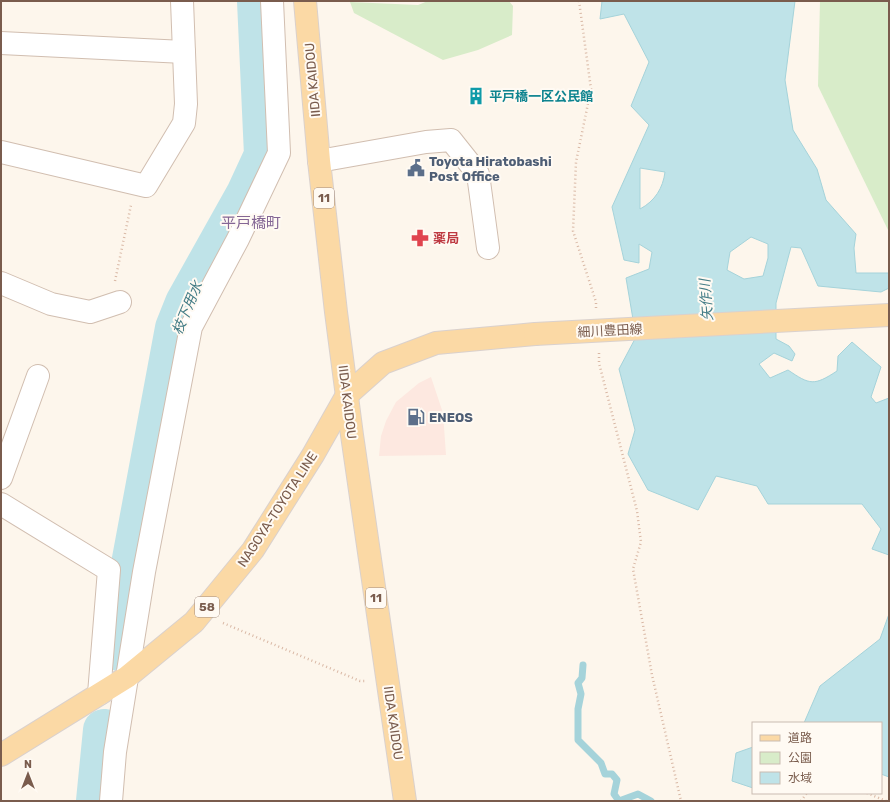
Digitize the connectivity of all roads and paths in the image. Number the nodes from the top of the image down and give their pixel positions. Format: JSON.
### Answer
{"nodes":[{"id":1,"x":182,"y":1,"type":"edge"},
{"id":2,"x":272,"y":1,"type":"edge"},
{"id":3,"x":305,"y":1,"type":"edge"},
{"id":4,"x":579,"y":1,"type":"edge"},
{"id":5,"x":1,"y":43,"type":"edge"},
{"id":6,"x":184,"y":52,"type":"junction"},
{"id":7,"x":1,"y":152,"type":"edge"},
{"id":8,"x":319,"y":161,"type":"junction"},
{"id":9,"x":136,"y":183,"type":"junction"},
{"id":10,"x":488,"y":248,"type":"dead end"},
{"id":11,"x":1,"y":283,"type":"edge"},
{"id":12,"x":117,"y":303,"type":"joint"},
{"id":13,"x":596,"y":310,"type":"dead end"},
{"id":14,"x":889,"y":315,"type":"edge"},
{"id":15,"x":598,"y":348,"type":"dead end"},
{"id":16,"x":38,"y":376,"type":"dead end"},
{"id":17,"x":347,"y":395,"type":"junction"},
{"id":18,"x":1,"y":478,"type":"edge"},
{"id":19,"x":1,"y":504,"type":"edge"},
{"id":20,"x":203,"y":612,"type":"junction"},
{"id":21,"x":127,"y":677,"type":"junction"},
{"id":22,"x":388,"y":681,"type":"junction"},
{"id":23,"x":99,"y":694,"type":"junction"},
{"id":24,"x":1,"y":755,"type":"edge"},
{"id":25,"x":869,"y":794,"type":"edge"},
{"id":26,"x":111,"y":801,"type":"edge"},
{"id":27,"x":405,"y":801,"type":"edge"},
{"id":28,"x":681,"y":801,"type":"edge"},
{"id":29,"x":886,"y":801,"type":"edge"}],
"edges":[{"from":1,"to":6,"type":"street"},
{"from":2,"to":21,"type":"street"},
{"from":3,"to":8,"type":"main road","name":"IIDA KAIDOU","number":"11"},
{"from":4,"to":13,"type":"path"},
{"from":5,"to":6,"type":"street"},
{"from":6,"to":9,"type":"street"},
{"from":7,"to":9,"type":"street"},
{"from":8,"to":10,"type":"street"},
{"from":8,"to":17,"type":"main road","name":"IIDA KAIDOU","number":"11"},
{"from":9,"to":12,"type":"path"},
{"from":11,"to":12,"type":"street"},
{"from":14,"to":17,"type":"main road","name":"細川豊田線","bridge":true},
{"from":15,"to":28,"type":"path"},
{"from":16,"to":18,"type":"street"},
{"from":17,"to":20,"type":"main road","name":"NAGOYA-TOYOTA LINE","number":"58"},
{"from":17,"to":22,"type":"main road","name":"IIDA KAIDOU","number":"11"},
{"from":19,"to":23,"type":"street"},
{"from":20,"to":21,"type":"main road","name":"NAGOYA-TOYOTA LINE","number":"58"},
{"from":20,"to":22,"type":"path"},
{"from":21,"to":23,"type":"main road","name":"NAGOYA-TOYOTA LINE","number":"58"},
{"from":21,"to":26,"type":"street"},
{"from":22,"to":27,"type":"main road","name":"IIDA KAIDOU","number":"11"},
{"from":23,"to":24,"type":"main road","name":"NAGOYA-TOYOTA LINE","number":"58"},
{"from":25,"to":29,"type":"path"}]}
